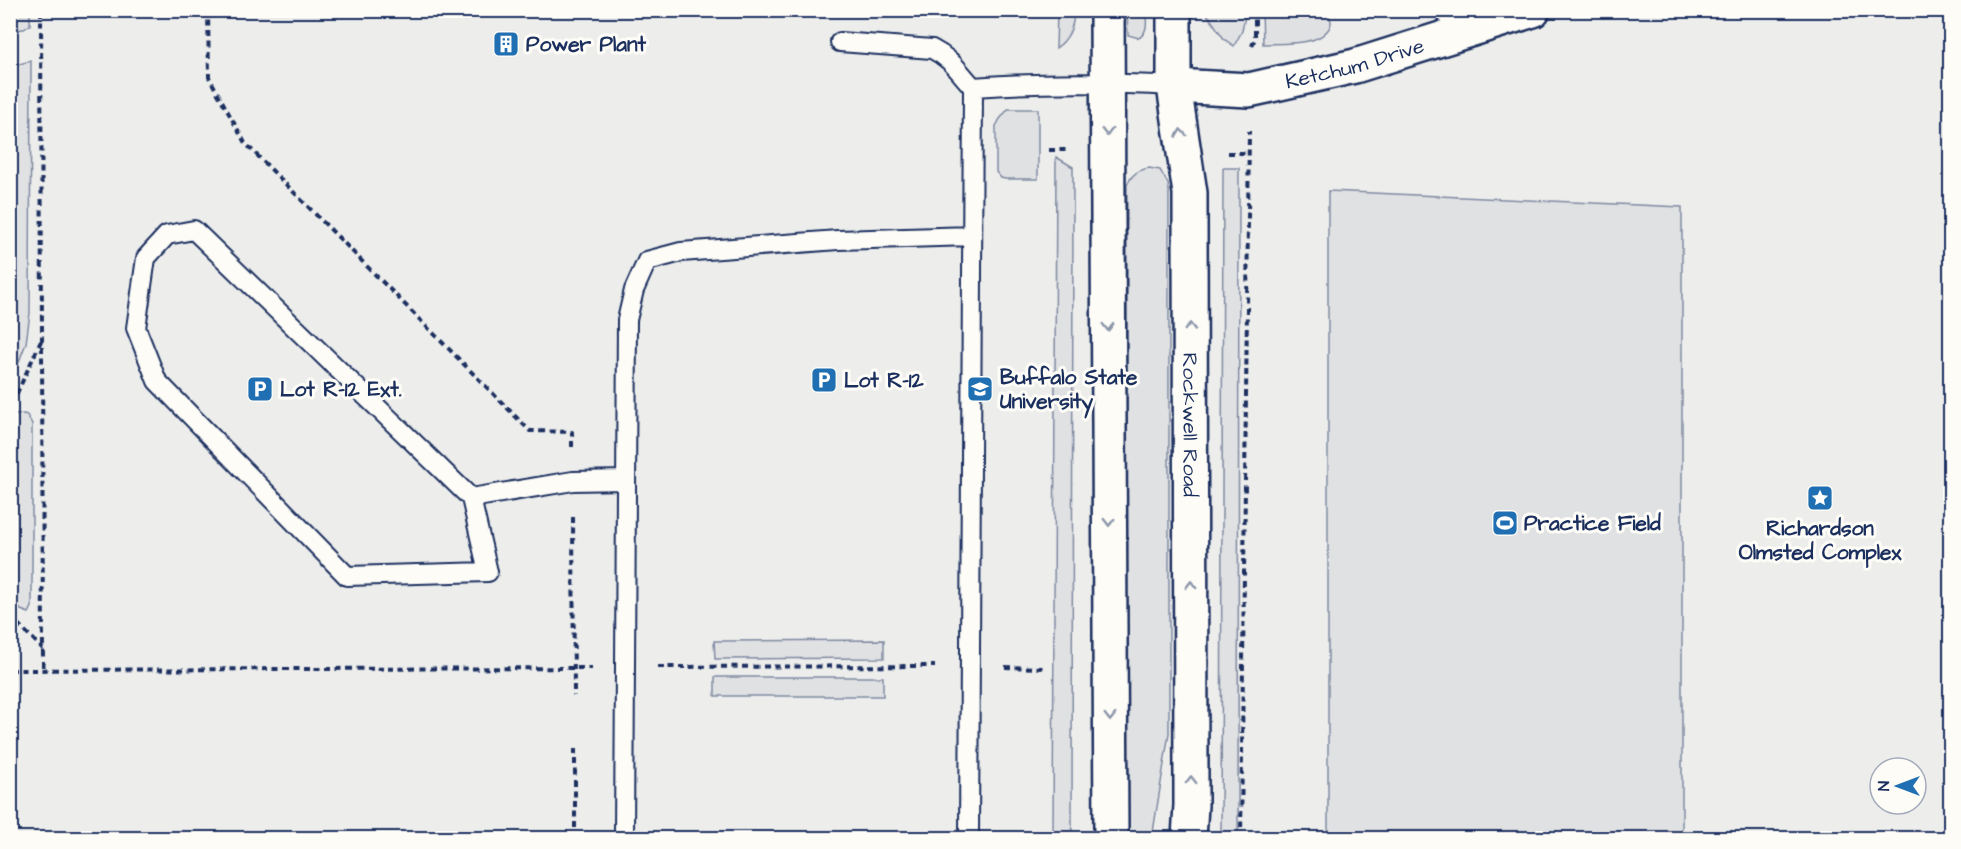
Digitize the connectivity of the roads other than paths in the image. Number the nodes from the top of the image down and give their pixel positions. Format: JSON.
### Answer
{"nodes":[{"id":1,"x":1107,"y":10,"type":"edge"},
{"id":2,"x":1174,"y":10,"type":"edge"},
{"id":3,"x":1533,"y":10,"type":"edge"},
{"id":4,"x":1450,"y":22,"type":"edge"},
{"id":5,"x":840,"y":42,"type":"dead end"},
{"id":6,"x":1107,"y":82,"type":"junction"},
{"id":7,"x":1174,"y":86,"type":"junction"},
{"id":8,"x":973,"y":87,"type":"junction"},
{"id":9,"x":972,"y":236,"type":"junction"},
{"id":10,"x":626,"y":480,"type":"junction"},
{"id":11,"x":471,"y":498,"type":"junction"},
{"id":12,"x":624,"y":838,"type":"edge"},
{"id":13,"x":969,"y":838,"type":"edge"},
{"id":14,"x":1111,"y":838,"type":"edge"},
{"id":15,"x":1189,"y":838,"type":"edge"}],
"edges":[{"from":1,"to":6,"type":"street"},
{"from":2,"to":7,"type":"street","name":"Rockwell Road"},
{"from":3,"to":4,"type":"street","name":"Ketchum Drive"},
{"from":4,"to":7,"type":"street","name":"Ketchum Drive"},
{"from":5,"to":8,"type":"lane"},
{"from":6,"to":7,"type":"lane"},
{"from":6,"to":8,"type":"lane"},
{"from":6,"to":14,"type":"street","one_way":true},
{"from":15,"to":7,"type":"street","name":"Rockwell Road","one_way":true},
{"from":8,"to":9,"type":"lane"},
{"from":9,"to":10,"type":"lane"},
{"from":9,"to":13,"type":"lane"},
{"from":10,"to":11,"type":"lane"},
{"from":10,"to":12,"type":"lane"},
{"from":11,"to":11,"type":"lane"}]}
